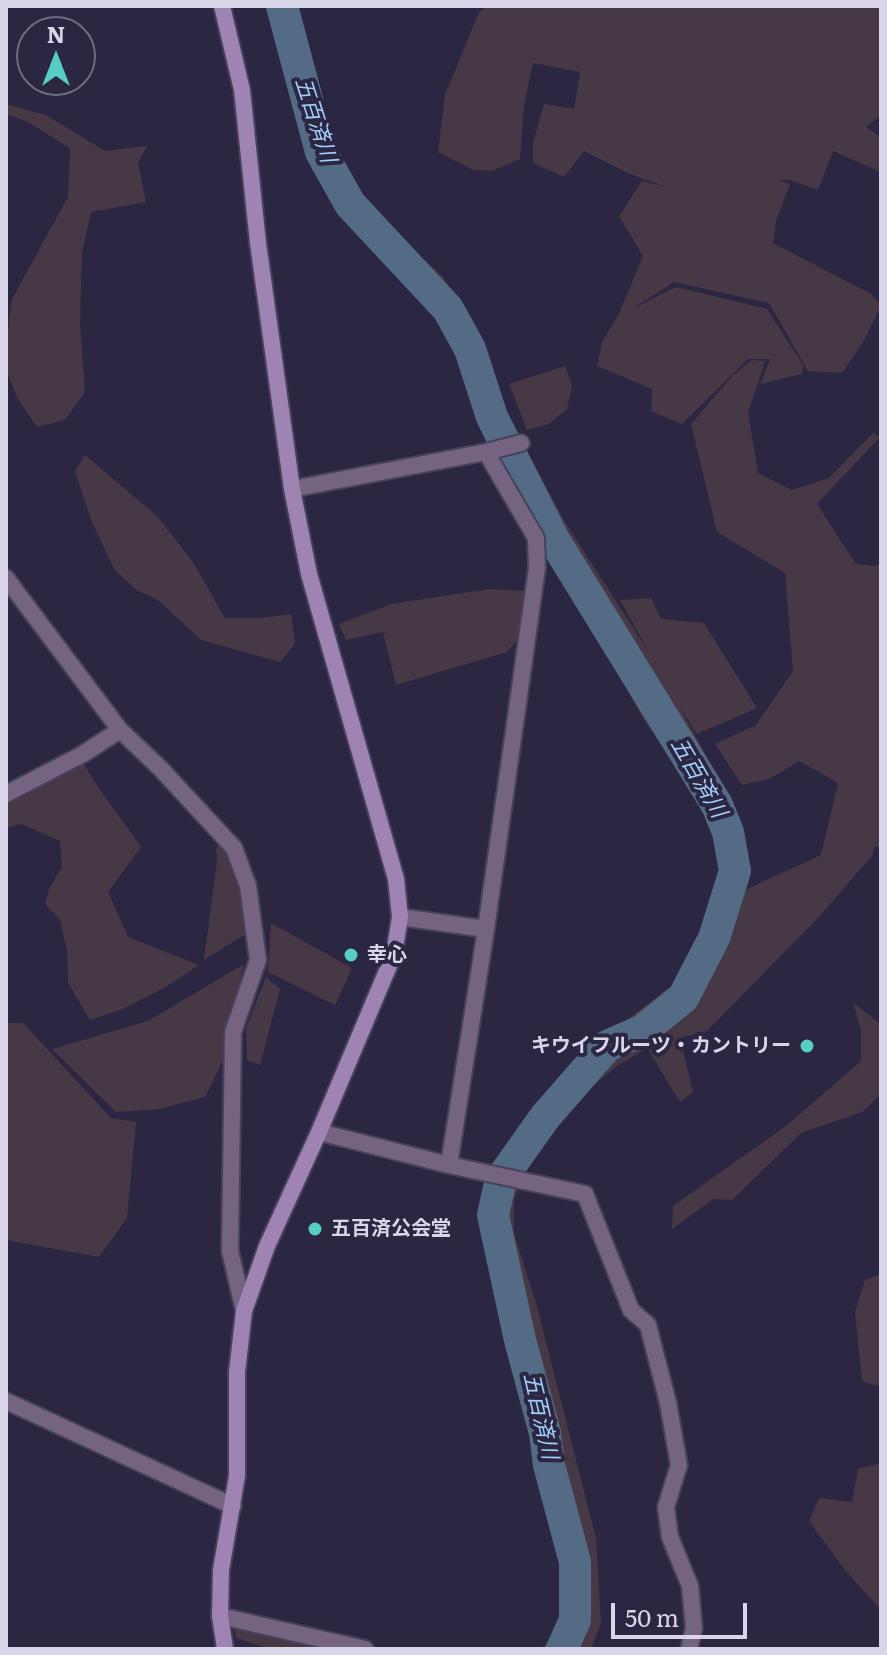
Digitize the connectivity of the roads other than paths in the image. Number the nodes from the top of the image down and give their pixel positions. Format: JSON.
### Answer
{"nodes":[{"id":1,"x":222,"y":6,"type":"edge"},
{"id":2,"x":521,"y":443,"type":"dead end"},
{"id":3,"x":486,"y":452,"type":"junction"},
{"id":4,"x":292,"y":489,"type":"junction"},
{"id":5,"x":6,"y":578,"type":"edge"},
{"id":6,"x":120,"y":730,"type":"junction"},
{"id":7,"x":6,"y":794,"type":"edge"},
{"id":8,"x":400,"y":917,"type":"junction"},
{"id":9,"x":486,"y":929,"type":"junction"},
{"id":10,"x":319,"y":1132,"type":"junction"},
{"id":11,"x":449,"y":1165,"type":"junction"},
{"id":12,"x":244,"y":1311,"type":"junction"},
{"id":13,"x":6,"y":1401,"type":"edge"},
{"id":14,"x":233,"y":1506,"type":"junction"},
{"id":15,"x":220,"y":1616,"type":"junction"},
{"id":16,"x":225,"y":1649,"type":"edge"},
{"id":17,"x":365,"y":1649,"type":"edge"},
{"id":18,"x":689,"y":1649,"type":"edge"}],
"edges":[{"from":1,"to":4,"type":"street"},
{"from":2,"to":3,"type":"street"},
{"from":3,"to":4,"type":"street"},
{"from":3,"to":9,"type":"street"},
{"from":4,"to":8,"type":"street"},
{"from":5,"to":6,"type":"street"},
{"from":6,"to":7,"type":"street"},
{"from":6,"to":12,"type":"street"},
{"from":8,"to":9,"type":"street"},
{"from":8,"to":10,"type":"street"},
{"from":9,"to":11,"type":"street"},
{"from":10,"to":11,"type":"street"},
{"from":10,"to":12,"type":"street"},
{"from":11,"to":18,"type":"street"},
{"from":12,"to":14,"type":"street"},
{"from":13,"to":14,"type":"street"},
{"from":14,"to":15,"type":"street"},
{"from":15,"to":16,"type":"street"},
{"from":15,"to":17,"type":"street"}]}
